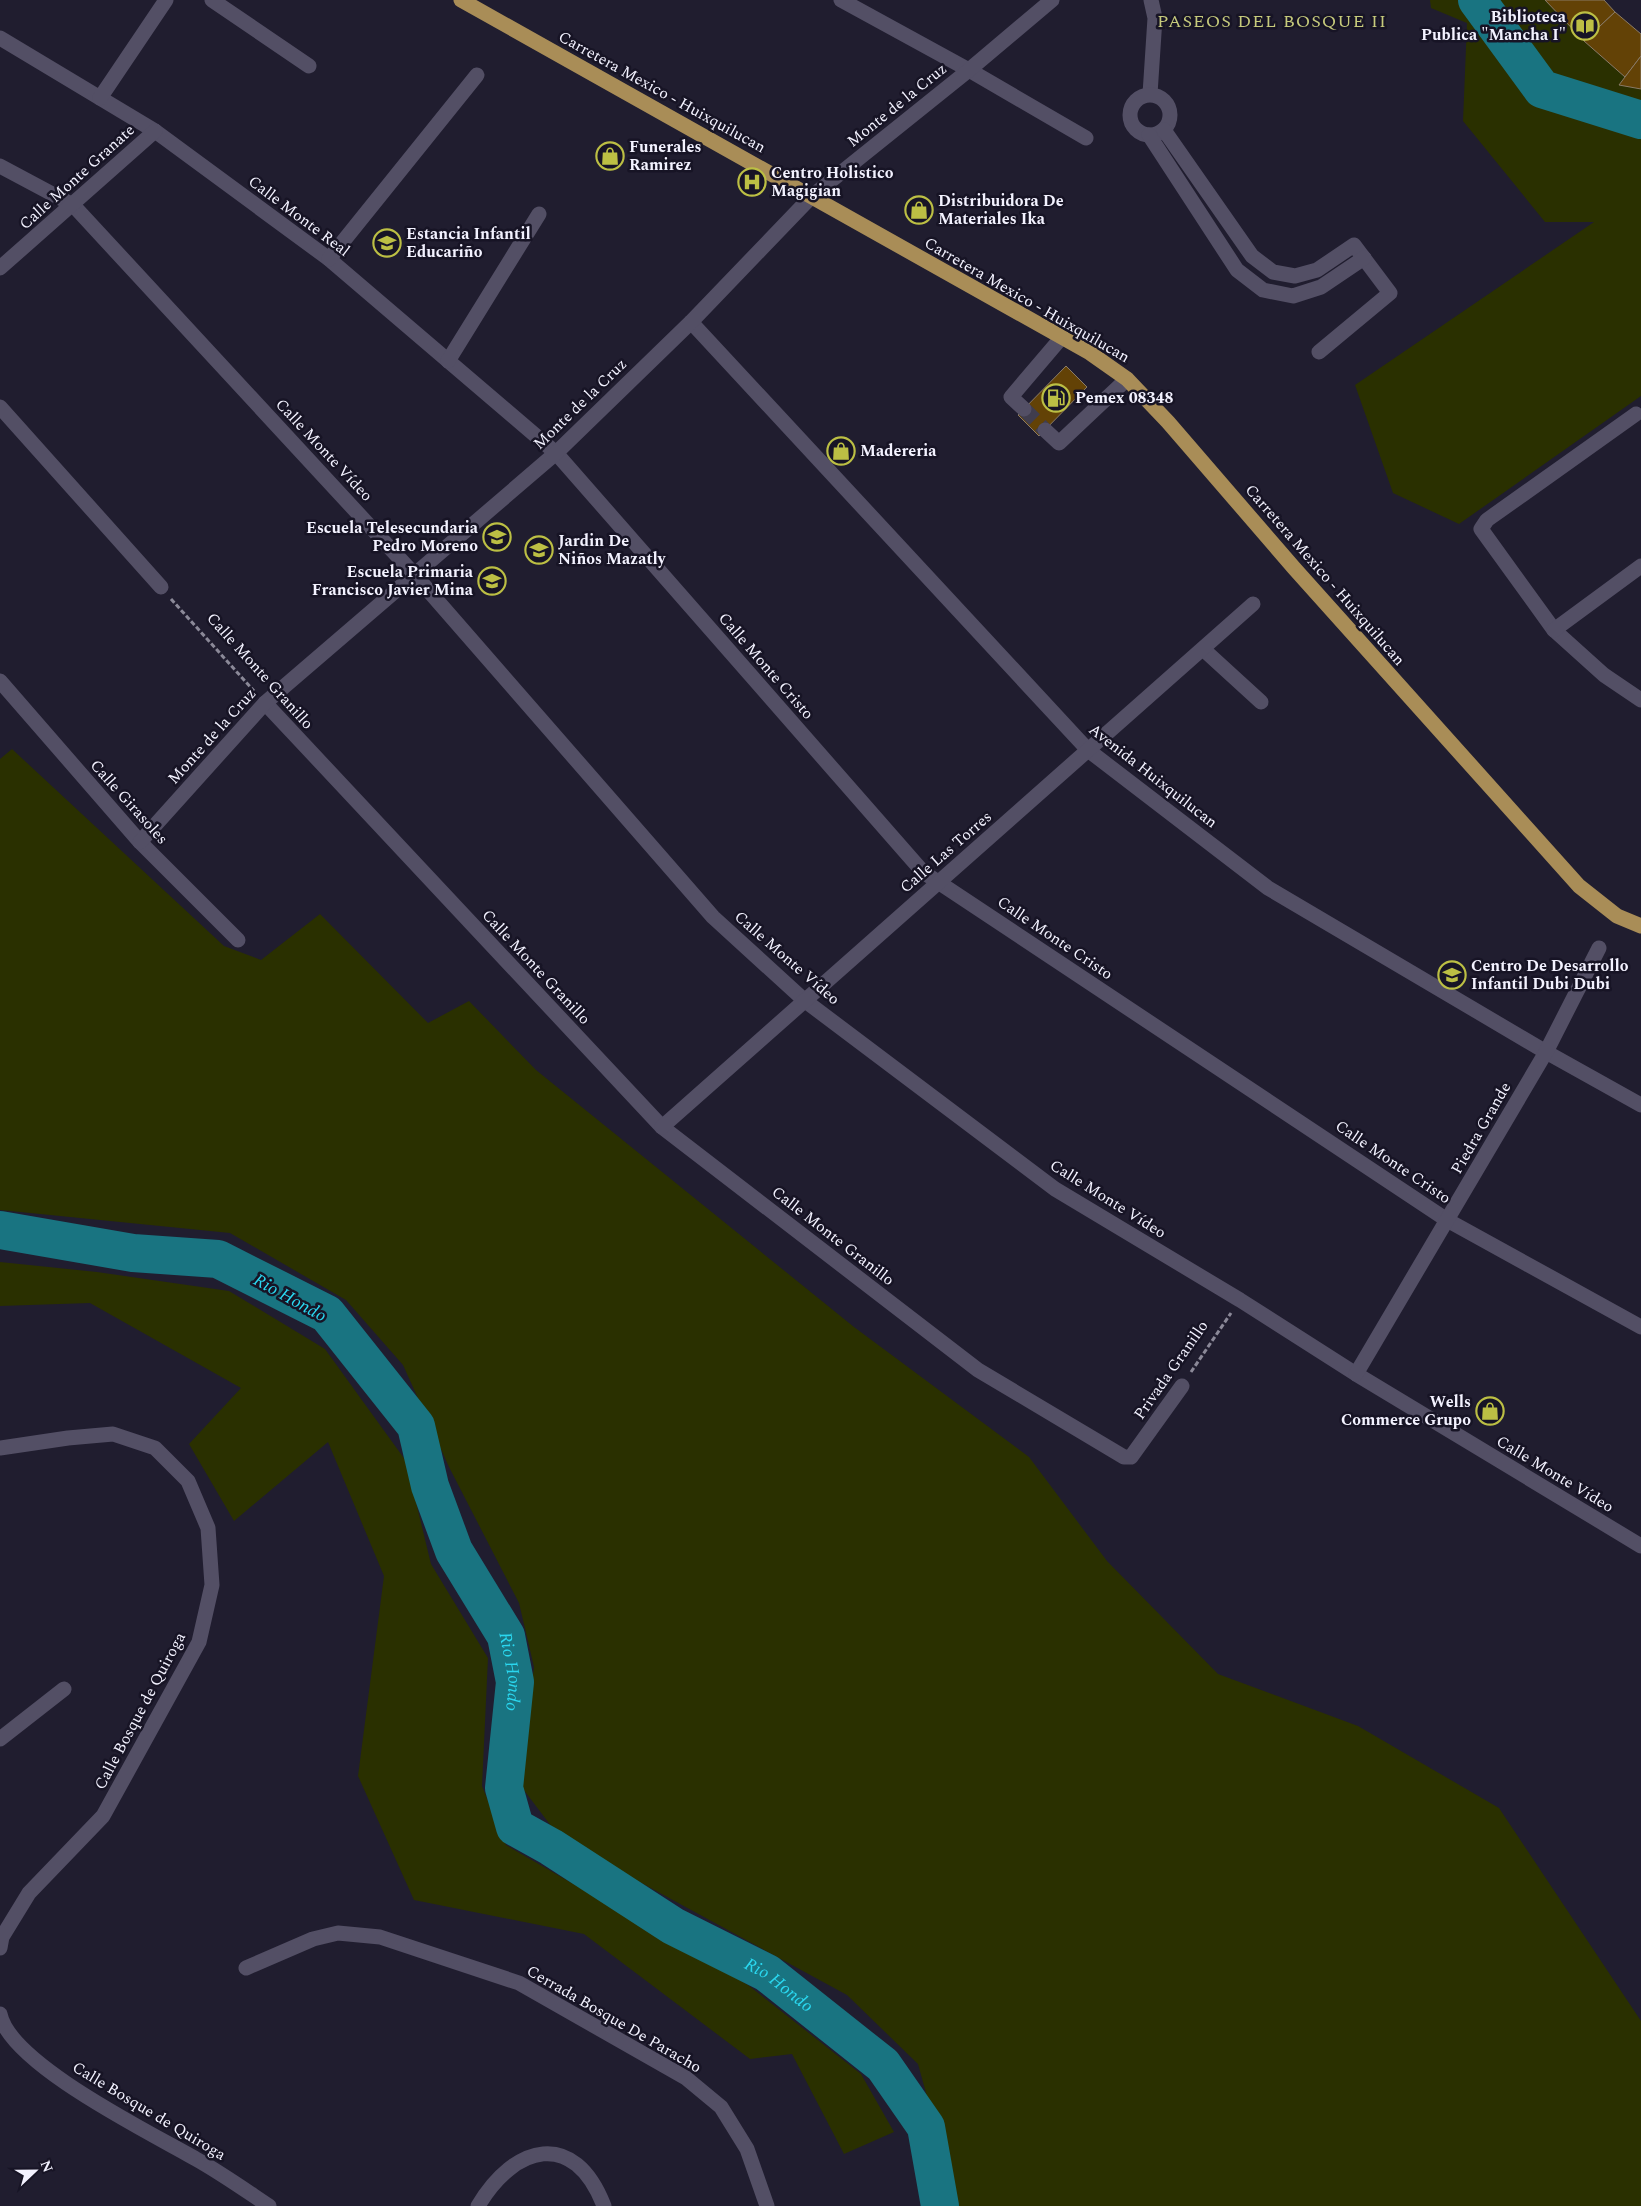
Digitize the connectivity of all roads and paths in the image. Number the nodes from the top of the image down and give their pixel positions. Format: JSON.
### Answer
{"nodes":[{"id":1,"x":166,"y":0,"type":"edge"},
{"id":2,"x":212,"y":0,"type":"edge"},
{"id":3,"x":461,"y":0,"type":"edge"},
{"id":4,"x":840,"y":0,"type":"edge"},
{"id":5,"x":1052,"y":0,"type":"edge"},
{"id":6,"x":1151,"y":0,"type":"edge"},
{"id":7,"x":0,"y":38,"type":"edge"},
{"id":8,"x":309,"y":66,"type":"dead end"},
{"id":9,"x":969,"y":70,"type":"junction"},
{"id":10,"x":476,"y":75,"type":"dead end"},
{"id":11,"x":1150,"y":94,"type":"junction"},
{"id":12,"x":100,"y":98,"type":"junction"},
{"id":13,"x":1164,"y":130,"type":"junction"},
{"id":14,"x":155,"y":131,"type":"junction"},
{"id":15,"x":1149,"y":135,"type":"junction"},
{"id":16,"x":1086,"y":138,"type":"dead end"},
{"id":17,"x":0,"y":166,"type":"edge"},
{"id":18,"x":812,"y":196,"type":"junction"},
{"id":19,"x":73,"y":205,"type":"junction"},
{"id":20,"x":539,"y":214,"type":"dead end"},
{"id":21,"x":1364,"y":258,"type":"junction"},
{"id":22,"x":329,"y":259,"type":"junction"},
{"id":23,"x":0,"y":268,"type":"edge"},
{"id":24,"x":691,"y":322,"type":"junction"},
{"id":25,"x":1062,"y":337,"type":"junction"},
{"id":26,"x":1319,"y":352,"type":"dead end"},
{"id":27,"x":448,"y":361,"type":"junction"},
{"id":28,"x":1127,"y":379,"type":"junction"},
{"id":29,"x":0,"y":407,"type":"edge"},
{"id":30,"x":1024,"y":410,"type":"tunnel mouth"},
{"id":31,"x":1636,"y":414,"type":"dead end"},
{"id":32,"x":1046,"y":430,"type":"tunnel mouth"},
{"id":33,"x":556,"y":453,"type":"junction"},
{"id":34,"x":1641,"y":566,"type":"edge"},
{"id":35,"x":414,"y":574,"type":"junction"},
{"id":36,"x":161,"y":587,"type":"joint"},
{"id":37,"x":1253,"y":604,"type":"dead end"},
{"id":38,"x":1554,"y":630,"type":"junction"},
{"id":39,"x":1203,"y":649,"type":"junction"},
{"id":40,"x":0,"y":682,"type":"edge"},
{"id":41,"x":1641,"y":700,"type":"edge"},
{"id":42,"x":1261,"y":702,"type":"dead end"},
{"id":43,"x":265,"y":703,"type":"junction"},
{"id":44,"x":1088,"y":750,"type":"junction"},
{"id":45,"x":140,"y":842,"type":"junction"},
{"id":46,"x":939,"y":882,"type":"junction"},
{"id":47,"x":1641,"y":926,"type":"edge"},
{"id":48,"x":238,"y":940,"type":"dead end"},
{"id":49,"x":1599,"y":948,"type":"dead end"},
{"id":50,"x":804,"y":1000,"type":"junction"},
{"id":51,"x":1546,"y":1052,"type":"junction"},
{"id":52,"x":1641,"y":1105,"type":"edge"},
{"id":53,"x":662,"y":1127,"type":"junction"},
{"id":54,"x":1447,"y":1220,"type":"junction"},
{"id":55,"x":1240,"y":1300,"type":"junction"},
{"id":56,"x":1641,"y":1327,"type":"edge"},
{"id":57,"x":1356,"y":1374,"type":"junction"},
{"id":58,"x":1182,"y":1386,"type":"joint"},
{"id":59,"x":0,"y":1448,"type":"edge"},
{"id":60,"x":1128,"y":1457,"type":"joint"},
{"id":61,"x":1641,"y":1546,"type":"edge"},
{"id":62,"x":64,"y":1689,"type":"dead end"},
{"id":63,"x":0,"y":1739,"type":"edge"},
{"id":64,"x":0,"y":1948,"type":"edge"},
{"id":65,"x":246,"y":1968,"type":"dead end"},
{"id":66,"x":0,"y":2014,"type":"edge"},
{"id":67,"x":270,"y":2206,"type":"edge"},
{"id":68,"x":478,"y":2206,"type":"edge"},
{"id":69,"x":604,"y":2206,"type":"edge"},
{"id":70,"x":767,"y":2206,"type":"edge"}],
"edges":[{"from":1,"to":12,"type":"street"},
{"from":2,"to":8,"type":"street"},
{"from":3,"to":18,"type":"main road","name":"Carretera Mexico - Huixquilucan"},
{"from":4,"to":9,"type":"street"},
{"from":5,"to":9,"type":"street","name":"Monte de la Cruz"},
{"from":6,"to":11,"type":"street"},
{"from":7,"to":12,"type":"street","name":"Calle Monte Real"},
{"from":9,"to":16,"type":"street"},
{"from":9,"to":18,"type":"street","name":"Monte de la Cruz"},
{"from":10,"to":22,"type":"street"},
{"from":11,"to":13,"type":"street"},
{"from":11,"to":15,"type":"street"},
{"from":12,"to":14,"type":"street","name":"Calle Monte Real"},
{"from":13,"to":15,"type":"street"},
{"from":13,"to":21,"type":"street"},
{"from":14,"to":19,"type":"street","name":"Calle Monte Granate"},
{"from":14,"to":22,"type":"street","name":"Calle Monte Real"},
{"from":15,"to":21,"type":"street"},
{"from":17,"to":19,"type":"street","name":"Calle Monte Vídeo"},
{"from":18,"to":24,"type":"street","name":"Monte de la Cruz"},
{"from":18,"to":25,"type":"main road","name":"Carretera Mexico - Huixquilucan"},
{"from":19,"to":23,"type":"street","name":"Calle Monte Granate"},
{"from":19,"to":35,"type":"street","name":"Calle Monte Vídeo"},
{"from":20,"to":27,"type":"street"},
{"from":21,"to":26,"type":"street"},
{"from":22,"to":27,"type":"street","name":"Calle Monte Real"},
{"from":24,"to":33,"type":"street","name":"Monte de la Cruz"},
{"from":24,"to":44,"type":"street","name":"Avenida Huixquilucan"},
{"from":25,"to":28,"type":"main road","name":"Carretera Mexico - Huixquilucan"},
{"from":25,"to":30,"type":"street"},
{"from":27,"to":33,"type":"street","name":"Calle Monte Real"},
{"from":28,"to":32,"type":"street"},
{"from":28,"to":47,"type":"main road","name":"Carretera Mexico - Huixquilucan"},
{"from":29,"to":36,"type":"street"},
{"from":31,"to":38,"type":"street"},
{"from":33,"to":35,"type":"street","name":"Monte de la Cruz"},
{"from":33,"to":46,"type":"street","name":"Calle Monte Cristo"},
{"from":34,"to":38,"type":"street"},
{"from":35,"to":43,"type":"street","name":"Monte de la Cruz"},
{"from":35,"to":50,"type":"street","name":"Calle Monte Vídeo"},
{"from":36,"to":43,"type":"path","name":"Calle Monte Granillo"},
{"from":37,"to":39,"type":"street","name":"Calle Las Torres"},
{"from":38,"to":41,"type":"street"},
{"from":39,"to":42,"type":"street"},
{"from":39,"to":44,"type":"street","name":"Calle Las Torres"},
{"from":40,"to":45,"type":"street","name":"Calle Girasoles"},
{"from":43,"to":45,"type":"street","name":"Monte de la Cruz"},
{"from":43,"to":53,"type":"street","name":"Calle Monte Granillo"},
{"from":44,"to":46,"type":"street","name":"Calle Las Torres"},
{"from":44,"to":51,"type":"street","name":"Avenida Huixquilucan"},
{"from":45,"to":48,"type":"street","name":"Calle Girasoles"},
{"from":46,"to":50,"type":"street","name":"Calle Las Torres"},
{"from":46,"to":54,"type":"street","name":"Calle Monte Cristo"},
{"from":49,"to":51,"type":"street","name":"Piedra Grande"},
{"from":50,"to":53,"type":"street","name":"Calle Las Torres"},
{"from":50,"to":55,"type":"street","name":"Calle Monte Vídeo"},
{"from":51,"to":52,"type":"street","name":"Avenida Huixquilucan"},
{"from":51,"to":54,"type":"street","name":"Piedra Grande"},
{"from":53,"to":60,"type":"street","name":"Calle Monte Granillo"},
{"from":54,"to":56,"type":"street","name":"Calle Monte Cristo"},
{"from":54,"to":57,"type":"street","name":"Piedra Grande"},
{"from":55,"to":57,"type":"street","name":"Calle Monte Vídeo"},
{"from":55,"to":58,"type":"path","name":"Privada Granillo"},
{"from":57,"to":61,"type":"street","name":"Calle Monte Vídeo"},
{"from":58,"to":60,"type":"street","name":"Privada Granillo"},
{"from":59,"to":64,"type":"street","name":"Calle Bosque de Quiroga"},
{"from":62,"to":63,"type":"street"},
{"from":65,"to":70,"type":"street","name":"Cerrada Bosque De Paracho"},
{"from":66,"to":67,"type":"street","name":"Calle Bosque de Quiroga"},
{"from":68,"to":69,"type":"street"}]}
